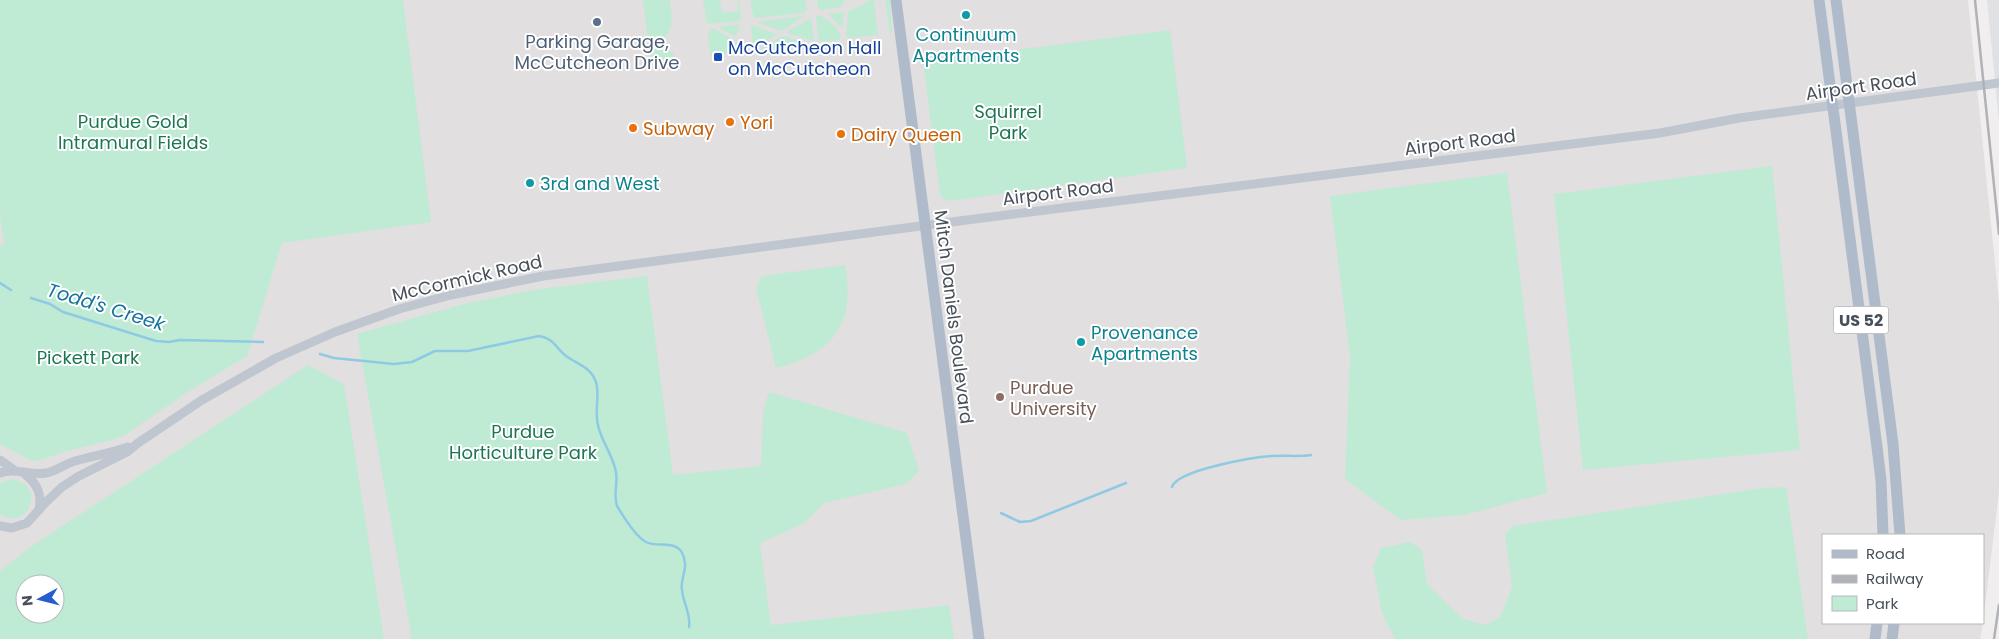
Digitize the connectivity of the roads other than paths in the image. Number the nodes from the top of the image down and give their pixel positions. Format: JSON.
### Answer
{"nodes":[{"id":1,"x":896,"y":0,"type":"edge"},
{"id":2,"x":1819,"y":0,"type":"edge"},
{"id":3,"x":1836,"y":0,"type":"edge"},
{"id":4,"x":1999,"y":83,"type":"edge"},
{"id":5,"x":1849,"y":103,"type":"junction"},
{"id":6,"x":1833,"y":106,"type":"junction"},
{"id":7,"x":924,"y":226,"type":"junction"},
{"id":8,"x":138,"y":443,"type":"junction"},
{"id":9,"x":0,"y":460,"type":"edge"},
{"id":10,"x":14,"y":470,"type":"junction"},
{"id":11,"x":0,"y":473,"type":"edge"},
{"id":12,"x":26,"y":474,"type":"junction"},
{"id":13,"x":39,"y":511,"type":"junction"},
{"id":14,"x":1,"y":527,"type":"edge"},
{"id":15,"x":1884,"y":534,"type":"edge"},
{"id":16,"x":1900,"y":534,"type":"edge"},
{"id":17,"x":1877,"y":624,"type":"edge"},
{"id":18,"x":1894,"y":624,"type":"edge"},
{"id":19,"x":979,"y":639,"type":"edge"},
{"id":20,"x":1875,"y":639,"type":"edge"},
{"id":21,"x":1892,"y":639,"type":"edge"}],
"edges":[{"from":1,"to":7,"type":"main road","name":"Mitch Daniels Boulevard"},
{"from":2,"to":6,"type":"main road","number":"US 52"},
{"from":3,"to":5,"type":"main road","number":"US 52"},
{"from":4,"to":5,"type":"street","name":"Airport Road"},
{"from":5,"to":6,"type":"street","name":"Airport Road"},
{"from":5,"to":16,"type":"main road","number":"US 52"},
{"from":6,"to":7,"type":"street","name":"Airport Road"},
{"from":6,"to":15,"type":"main road","number":"US 52"},
{"from":7,"to":8,"type":"street","name":"McCormick Road"},
{"from":7,"to":19,"type":"main road","name":"Mitch Daniels Boulevard"},
{"from":8,"to":12,"type":"street"},
{"from":8,"to":13,"type":"street","name":"McCormick Road"},
{"from":9,"to":10,"type":"street"},
{"from":10,"to":11,"type":"street"},
{"from":10,"to":12,"type":"street"},
{"from":12,"to":13,"type":"street"},
{"from":13,"to":14,"type":"street","name":"McCormick Road"},
{"from":17,"to":20,"type":"main road"},
{"from":18,"to":21,"type":"main road"}]}
